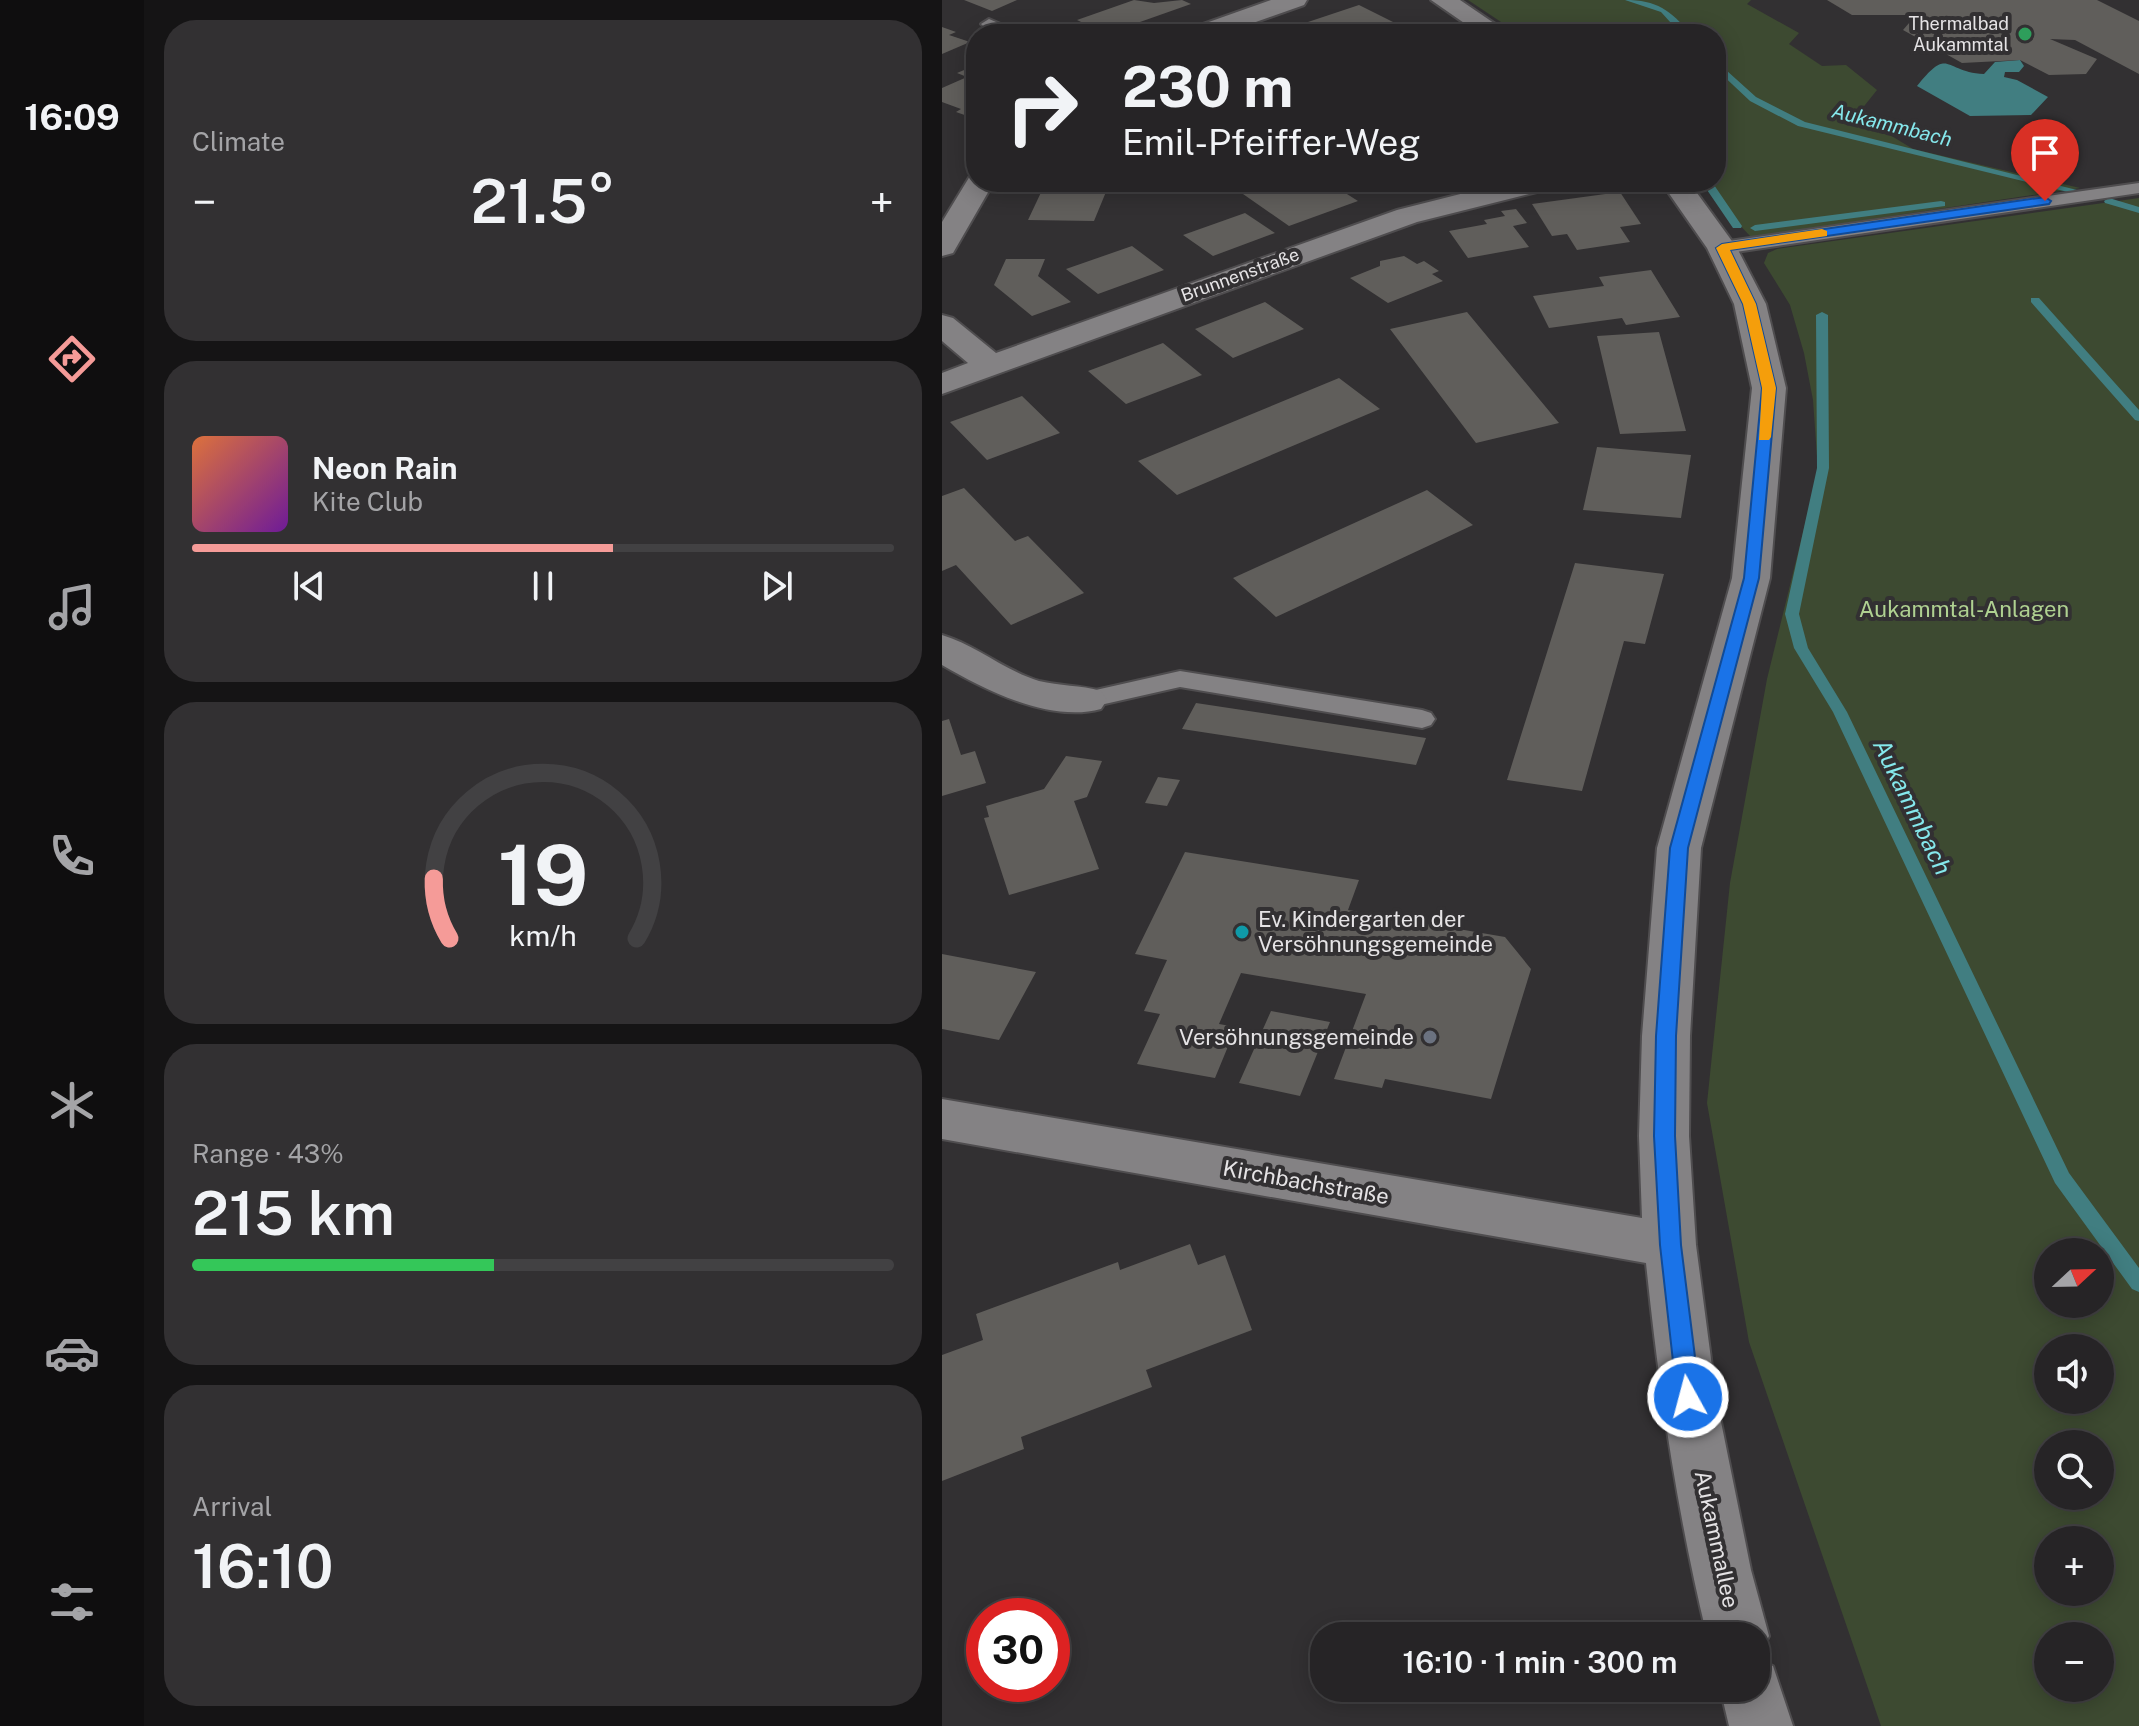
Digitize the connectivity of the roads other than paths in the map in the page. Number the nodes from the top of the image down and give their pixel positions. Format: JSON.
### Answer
{"nodes":[{"id":1,"x":1295,"y":0,"type":"edge"},
{"id":2,"x":1443,"y":0,"type":"edge"},
{"id":3,"x":1227,"y":24,"type":"edge"},
{"id":4,"x":1481,"y":24,"type":"edge"},
{"id":5,"x":2139,"y":188,"type":"edge"},
{"id":6,"x":971,"y":192,"type":"edge"},
{"id":7,"x":1504,"y":192,"type":"edge"},
{"id":8,"x":1682,"y":192,"type":"edge"},
{"id":9,"x":950,"y":217,"type":"edge"},
{"id":10,"x":942,"y":247,"type":"edge"},
{"id":11,"x":1722,"y":248,"type":"junction"},
{"id":12,"x":942,"y":325,"type":"edge"},
{"id":13,"x":990,"y":365,"type":"junction"},
{"id":14,"x":942,"y":384,"type":"edge"},
{"id":15,"x":942,"y":648,"type":"edge"},
{"id":16,"x":1087,"y":700,"type":"joint"},
{"id":17,"x":1422,"y":719,"type":"dead end"},
{"id":18,"x":942,"y":1119,"type":"edge"},
{"id":19,"x":1670,"y":1245,"type":"junction"},
{"id":20,"x":1734,"y":1622,"type":"edge"},
{"id":21,"x":1755,"y":1702,"type":"edge"},
{"id":22,"x":1761,"y":1726,"type":"edge"}],
"edges":[{"from":1,"to":3,"type":"street"},
{"from":2,"to":4,"type":"street"},
{"from":5,"to":11,"type":"lane"},
{"from":6,"to":9,"type":"street"},
{"from":7,"to":13,"type":"street","name":"Brunnenstraße"},
{"from":8,"to":11,"type":"street","name":"Aukammallee"},
{"from":9,"to":10,"type":"street"},
{"from":11,"to":19,"type":"street","name":"Aukammallee"},
{"from":12,"to":13,"type":"street"},
{"from":13,"to":14,"type":"street","name":"Brunnenstraße"},
{"from":15,"to":16,"type":"street"},
{"from":16,"to":17,"type":"lane"},
{"from":18,"to":19,"type":"street","name":"Kirchbachstraße"},
{"from":19,"to":20,"type":"street","name":"Aukammallee"},
{"from":21,"to":22,"type":"street"}]}
